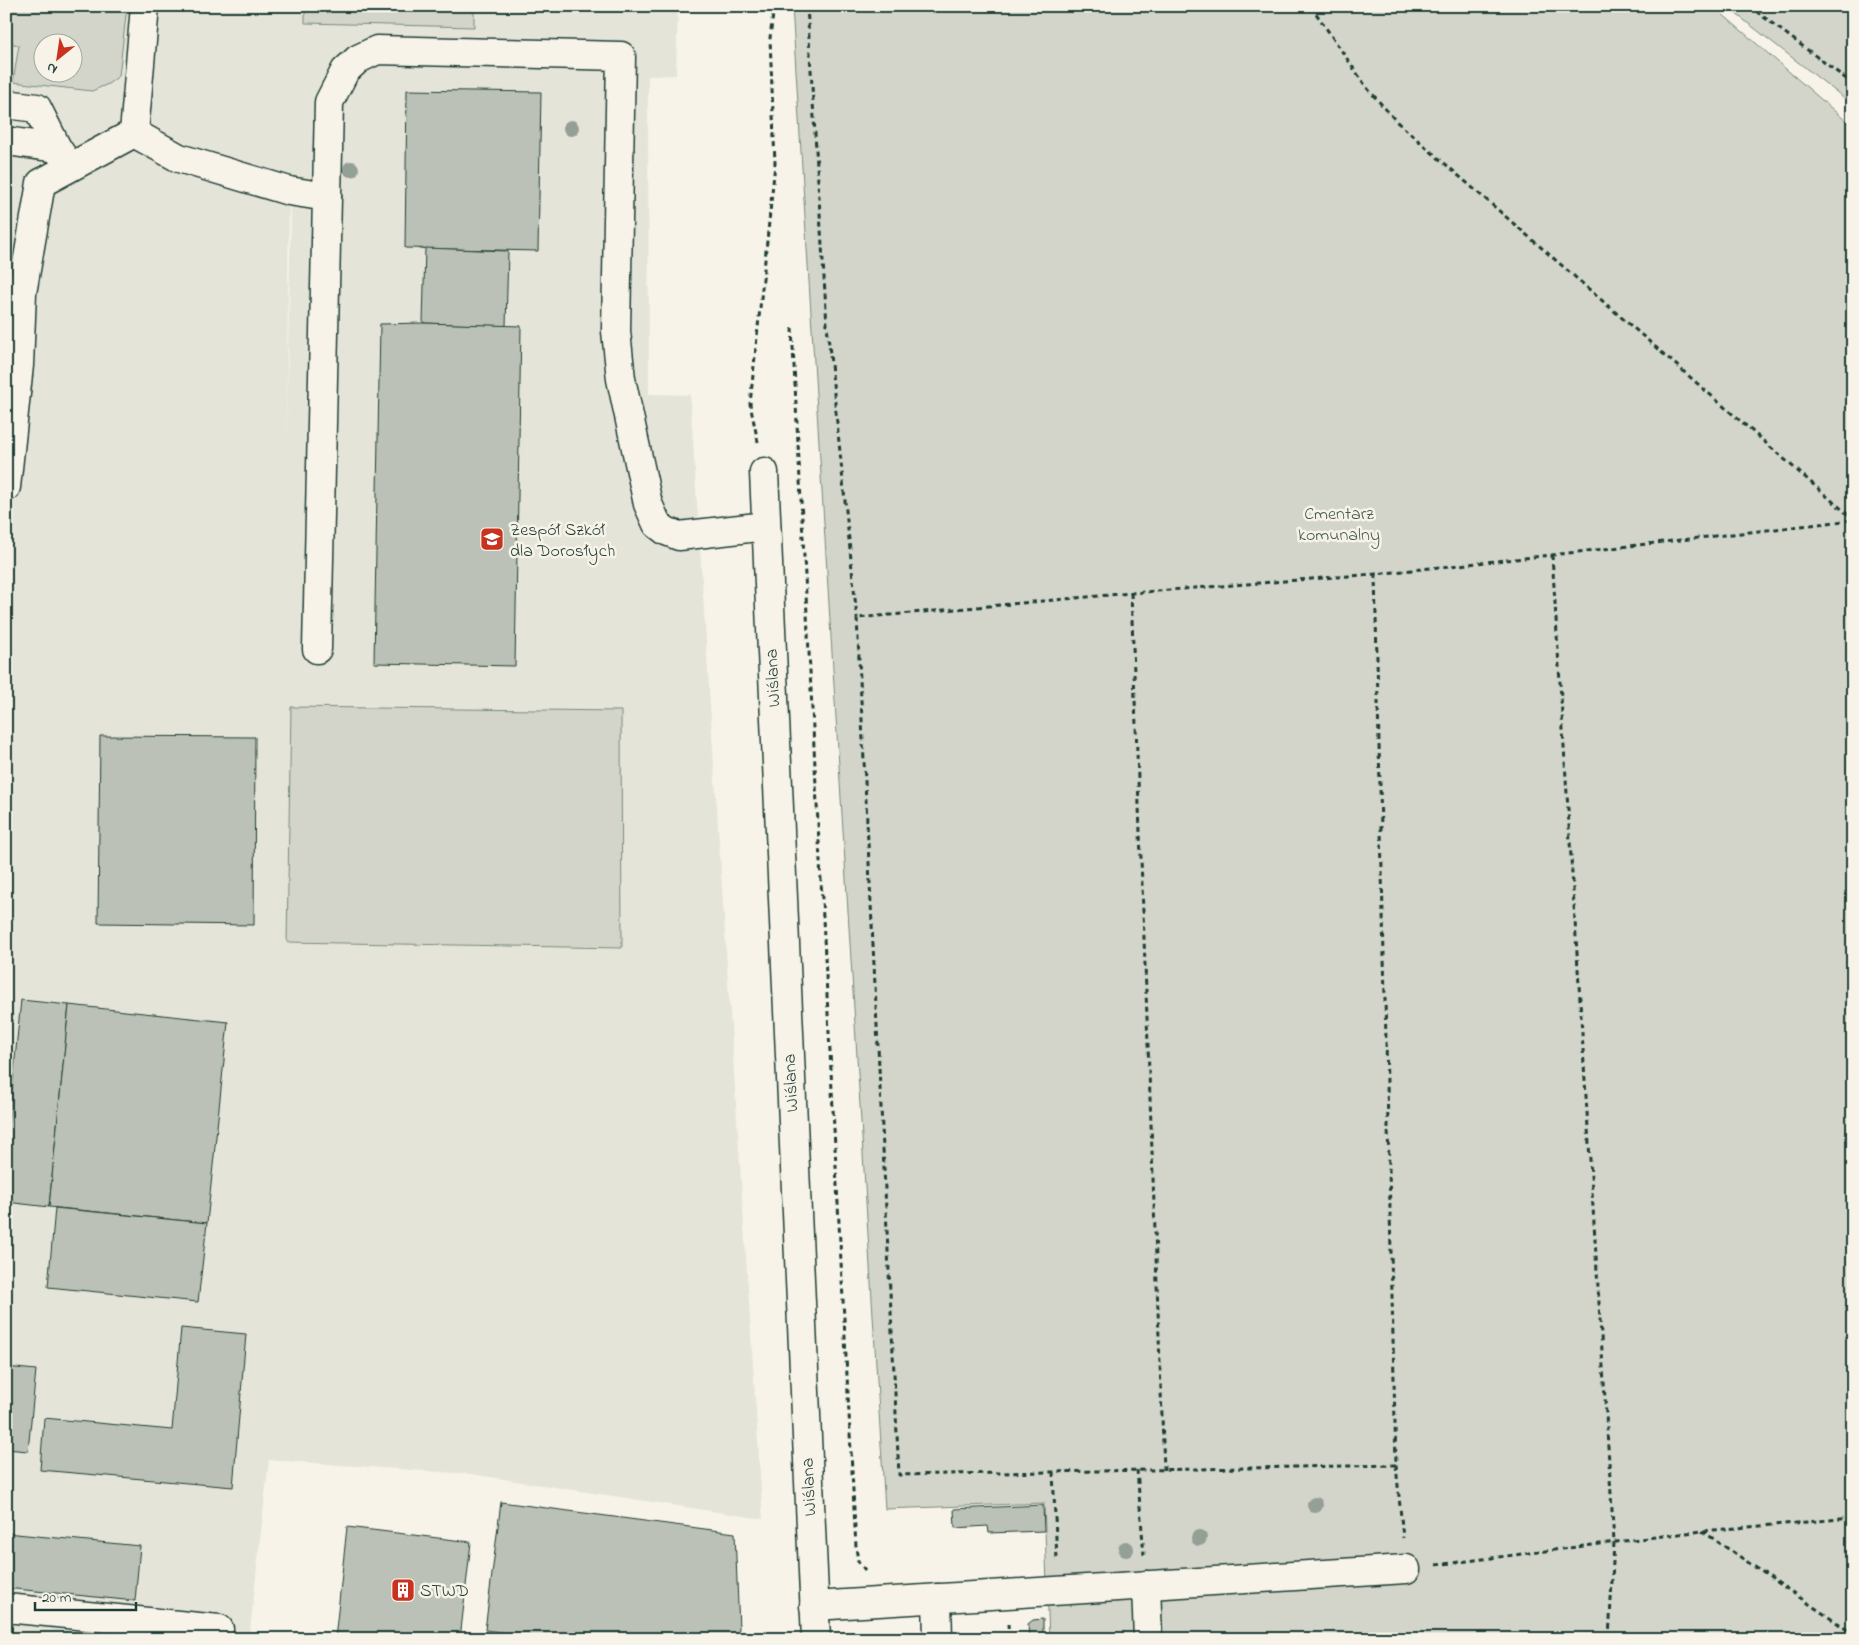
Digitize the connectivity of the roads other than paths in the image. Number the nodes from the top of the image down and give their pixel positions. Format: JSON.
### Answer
{"nodes":[{"id":1,"x":145,"y":6,"type":"edge"},
{"id":2,"x":6,"y":104,"type":"edge"},
{"id":3,"x":134,"y":133,"type":"junction"},
{"id":4,"x":6,"y":141,"type":"edge"},
{"id":5,"x":63,"y":158,"type":"junction"},
{"id":6,"x":327,"y":197,"type":"junction"},
{"id":7,"x":13,"y":364,"type":"edge"},
{"id":8,"x":764,"y":472,"type":"road end"},
{"id":9,"x":6,"y":487,"type":"edge"},
{"id":10,"x":766,"y":526,"type":"junction"},
{"id":11,"x":317,"y":649,"type":"dead end"},
{"id":12,"x":1406,"y":1569,"type":"road end"},
{"id":13,"x":1146,"y":1585,"type":"junction"},
{"id":14,"x":936,"y":1598,"type":"junction"},
{"id":15,"x":814,"y":1606,"type":"junction"},
{"id":16,"x":6,"y":1608,"type":"edge"},
{"id":17,"x":219,"y":1629,"type":"dead end"},
{"id":18,"x":816,"y":1639,"type":"edge"},
{"id":19,"x":938,"y":1639,"type":"edge"},
{"id":20,"x":1148,"y":1639,"type":"edge"}],
"edges":[{"from":1,"to":3,"type":"street"},
{"from":2,"to":5,"type":"street"},
{"from":3,"to":5,"type":"street"},
{"from":3,"to":6,"type":"street"},
{"from":4,"to":5,"type":"street"},
{"from":5,"to":7,"type":"street"},
{"from":6,"to":10,"type":"street"},
{"from":6,"to":11,"type":"street"},
{"from":7,"to":9,"type":"street"},
{"from":8,"to":10,"type":"street","name":"Wiślana"},
{"from":10,"to":15,"type":"street","name":"Wiślana"},
{"from":12,"to":13,"type":"street"},
{"from":13,"to":14,"type":"street"},
{"from":13,"to":20,"type":"street"},
{"from":14,"to":15,"type":"street"},
{"from":14,"to":19,"type":"street"},
{"from":15,"to":18,"type":"street","name":"Wiślana"},
{"from":16,"to":17,"type":"street"}]}
